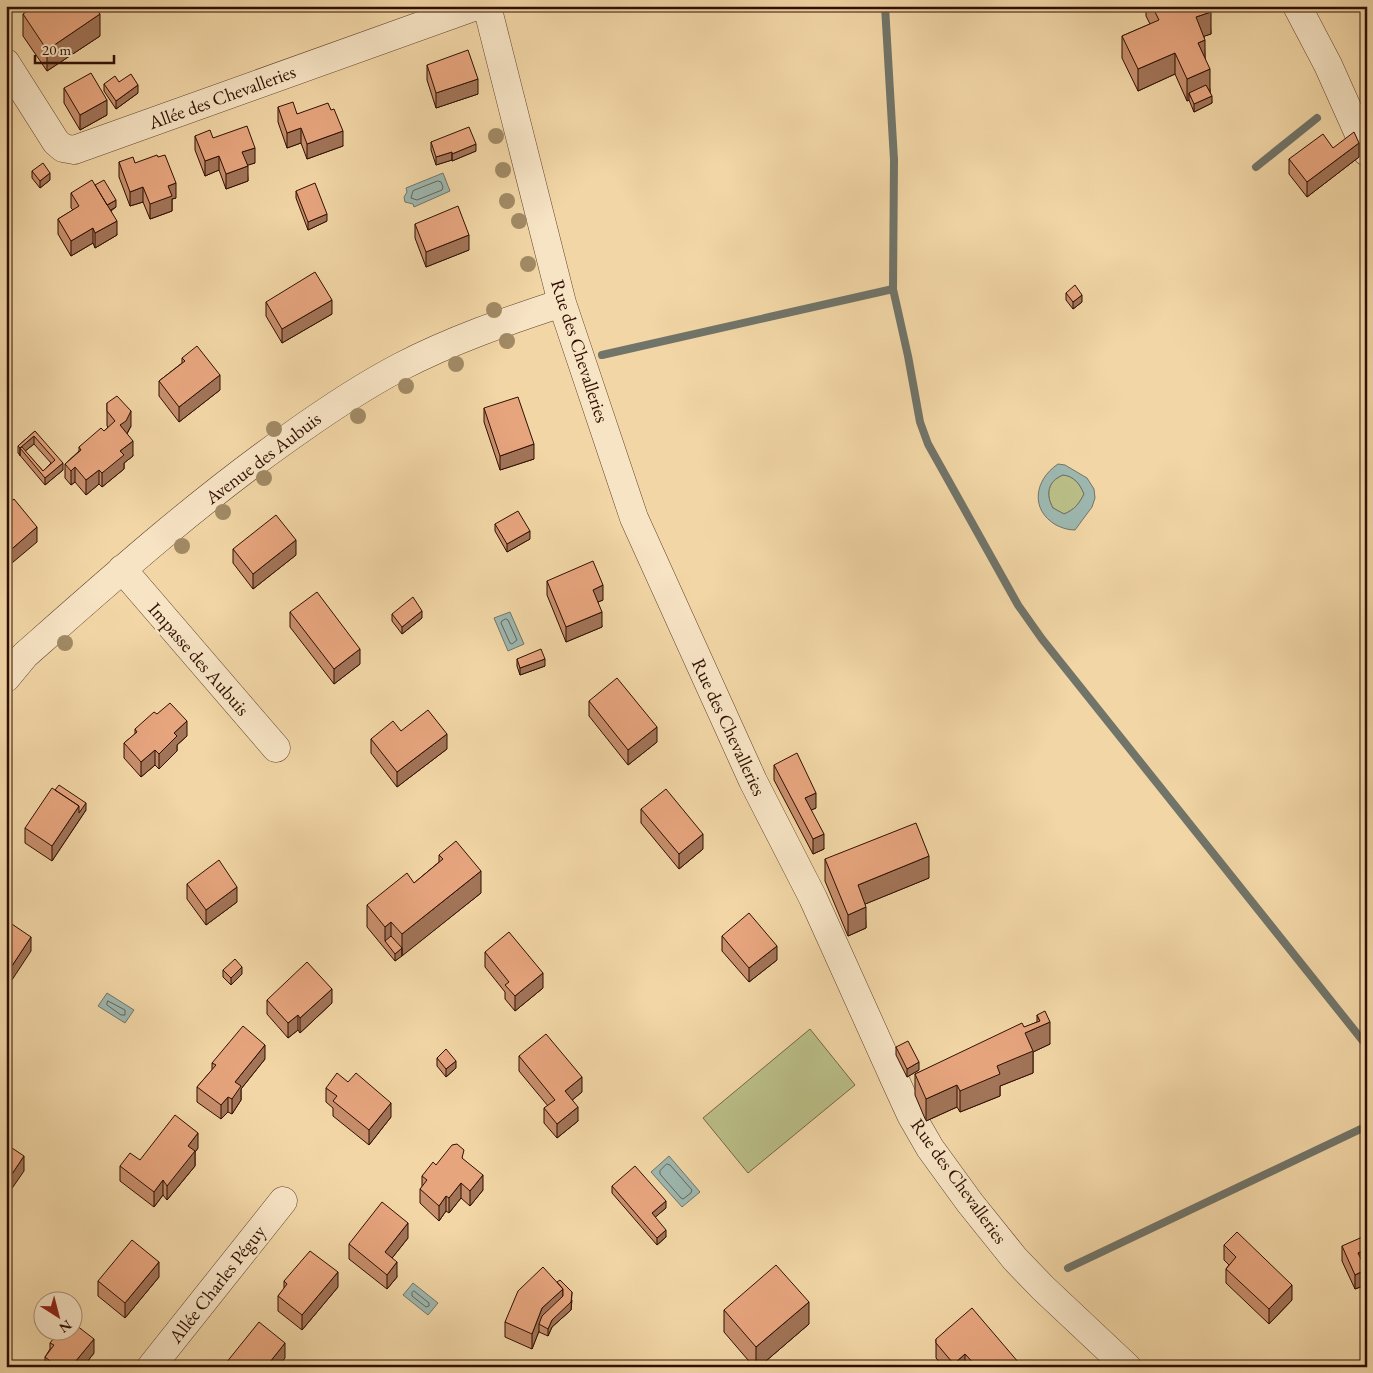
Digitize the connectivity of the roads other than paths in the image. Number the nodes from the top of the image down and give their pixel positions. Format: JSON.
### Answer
{"nodes":[{"id":1,"x":476,"y":6,"type":"edge"},
{"id":2,"x":487,"y":6,"type":"edge"},
{"id":3,"x":1297,"y":6,"type":"edge"},
{"id":4,"x":6,"y":63,"type":"edge"},
{"id":5,"x":1367,"y":152,"type":"edge"},
{"id":6,"x":562,"y":303,"type":"junction"},
{"id":7,"x":122,"y":569,"type":"junction"},
{"id":8,"x":6,"y":678,"type":"edge"},
{"id":9,"x":276,"y":748,"type":"dead end"},
{"id":10,"x":282,"y":1201,"type":"dead end"},
{"id":11,"x":151,"y":1367,"type":"edge"},
{"id":12,"x":1127,"y":1367,"type":"edge"}],
"edges":[{"from":1,"to":4,"type":"street","name":"Allée des Chevalleries"},
{"from":2,"to":6,"type":"street","name":"Rue des Chevalleries"},
{"from":3,"to":5,"type":"street"},
{"from":6,"to":7,"type":"street","name":"Avenue des Aubuis"},
{"from":6,"to":12,"type":"street","name":"Rue des Chevalleries"},
{"from":7,"to":8,"type":"street","name":"Avenue des Aubuis"},
{"from":7,"to":9,"type":"street","name":"Impasse des Aubuis"},
{"from":10,"to":11,"type":"street","name":"Allée Charles Péguy"}]}
